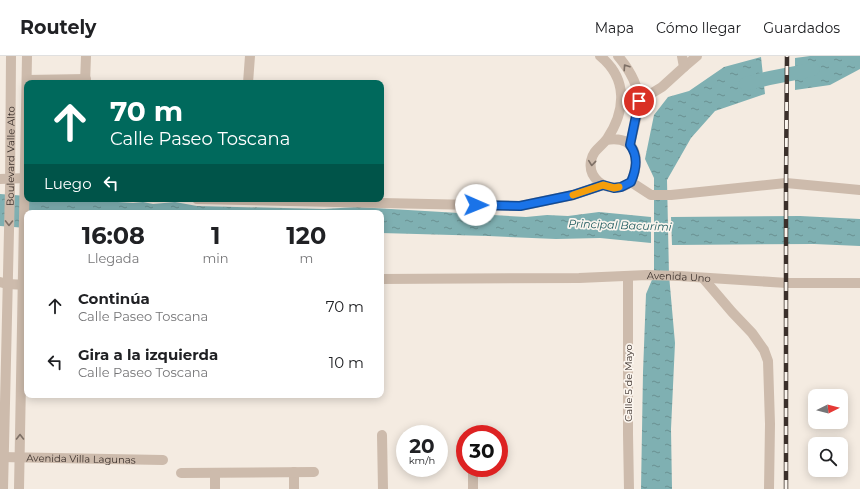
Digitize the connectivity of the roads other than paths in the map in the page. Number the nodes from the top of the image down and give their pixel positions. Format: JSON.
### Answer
{"nodes":[{"id":1,"x":11,"y":56,"type":"edge"},
{"id":2,"x":27,"y":56,"type":"edge"},
{"id":3,"x":86,"y":56,"type":"edge"},
{"id":4,"x":250,"y":56,"type":"edge"},
{"id":5,"x":600,"y":56,"type":"edge"},
{"id":6,"x":618,"y":56,"type":"edge"},
{"id":7,"x":682,"y":56,"type":"edge"},
{"id":8,"x":697,"y":56,"type":"edge"},
{"id":9,"x":684,"y":67,"type":"junction"},
{"id":10,"x":27,"y":80,"type":"edge"},
{"id":11,"x":86,"y":80,"type":"edge"},
{"id":12,"x":248,"y":80,"type":"edge"},
{"id":13,"x":622,"y":101,"type":"junction"},
{"id":14,"x":639,"y":101,"type":"junction"},
{"id":15,"x":606,"y":140,"type":"junction"},
{"id":16,"x":630,"y":145,"type":"junction"},
{"id":17,"x":24,"y":181,"type":"edge"},
{"id":18,"x":7,"y":182,"type":"edge"},
{"id":19,"x":631,"y":182,"type":"junction"},
{"id":20,"x":603,"y":185,"type":"junction"},
{"id":21,"x":860,"y":190,"type":"edge"},
{"id":22,"x":335,"y":202,"type":"edge"},
{"id":23,"x":628,"y":276,"type":"junction"},
{"id":24,"x":703,"y":278,"type":"junction"},
{"id":25,"x":384,"y":279,"type":"edge"},
{"id":26,"x":3,"y":283,"type":"edge"},
{"id":27,"x":860,"y":283,"type":"edge"},
{"id":28,"x":24,"y":285,"type":"edge"},
{"id":29,"x":24,"y":319,"type":"edge"},
{"id":30,"x":382,"y":435,"type":"dead end"},
{"id":31,"x":2,"y":457,"type":"edge"},
{"id":32,"x":20,"y":457,"type":"junction"},
{"id":33,"x":163,"y":460,"type":"dead end"},
{"id":34,"x":294,"y":472,"type":"junction"},
{"id":35,"x":314,"y":472,"type":"dead end"},
{"id":36,"x":181,"y":474,"type":"dead end"},
{"id":37,"x":215,"y":474,"type":"junction"},
{"id":38,"x":473,"y":477,"type":"edge"},
{"id":39,"x":2,"y":489,"type":"edge"},
{"id":40,"x":19,"y":489,"type":"edge"},
{"id":41,"x":215,"y":489,"type":"edge"},
{"id":42,"x":294,"y":489,"type":"edge"},
{"id":43,"x":383,"y":489,"type":"edge"},
{"id":44,"x":473,"y":489,"type":"edge"},
{"id":45,"x":629,"y":489,"type":"edge"},
{"id":46,"x":769,"y":489,"type":"edge"}],
"edges":[{"from":1,"to":18,"type":"street","name":"Boulevard Valle Alto"},
{"from":2,"to":10,"type":"street","name":"Boulevard Valle Alto"},
{"from":3,"to":11,"type":"street"},
{"from":4,"to":12,"type":"street"},
{"from":5,"to":13,"type":"street"},
{"from":14,"to":6,"type":"street","one_way":true},
{"from":7,"to":9,"type":"street"},
{"from":8,"to":9,"type":"street"},
{"from":9,"to":14,"type":"street"},
{"from":13,"to":14,"type":"street"},
{"from":13,"to":15,"type":"street"},
{"from":14,"to":16,"type":"street"},
{"from":15,"to":16,"type":"street"},
{"from":15,"to":20,"type":"street","one_way":true},
{"from":16,"to":19,"type":"street"},
{"from":17,"to":18,"type":"street"},
{"from":18,"to":26,"type":"street","name":"Boulevard Valle Alto","one_way":true},
{"from":19,"to":20,"type":"street"},
{"from":19,"to":21,"type":"street"},
{"from":20,"to":22,"type":"street"},
{"from":23,"to":24,"type":"street","name":"Avenida Uno"},
{"from":23,"to":25,"type":"street","name":"Avenida Uno"},
{"from":23,"to":45,"type":"street","name":"Calle 5 de Mayo"},
{"from":24,"to":27,"type":"street","name":"Avenida Uno"},
{"from":24,"to":46,"type":"street"},
{"from":26,"to":28,"type":"street"},
{"from":26,"to":31,"type":"street","name":"Boulevard Valle Alto"},
{"from":32,"to":29,"type":"street","name":"Boulevard Valle Alto","one_way":true},
{"from":30,"to":43,"type":"street"},
{"from":31,"to":32,"type":"street","name":"Avenida Villa Lagunas"},
{"from":31,"to":39,"type":"street","name":"Boulevard Valle Alto"},
{"from":32,"to":33,"type":"street","name":"Avenida Villa Lagunas"},
{"from":32,"to":40,"type":"street","name":"Boulevard Valle Alto"},
{"from":34,"to":35,"type":"street"},
{"from":34,"to":37,"type":"street"},
{"from":34,"to":42,"type":"street"},
{"from":36,"to":37,"type":"street"},
{"from":37,"to":41,"type":"street"},
{"from":38,"to":44,"type":"street"}]}
